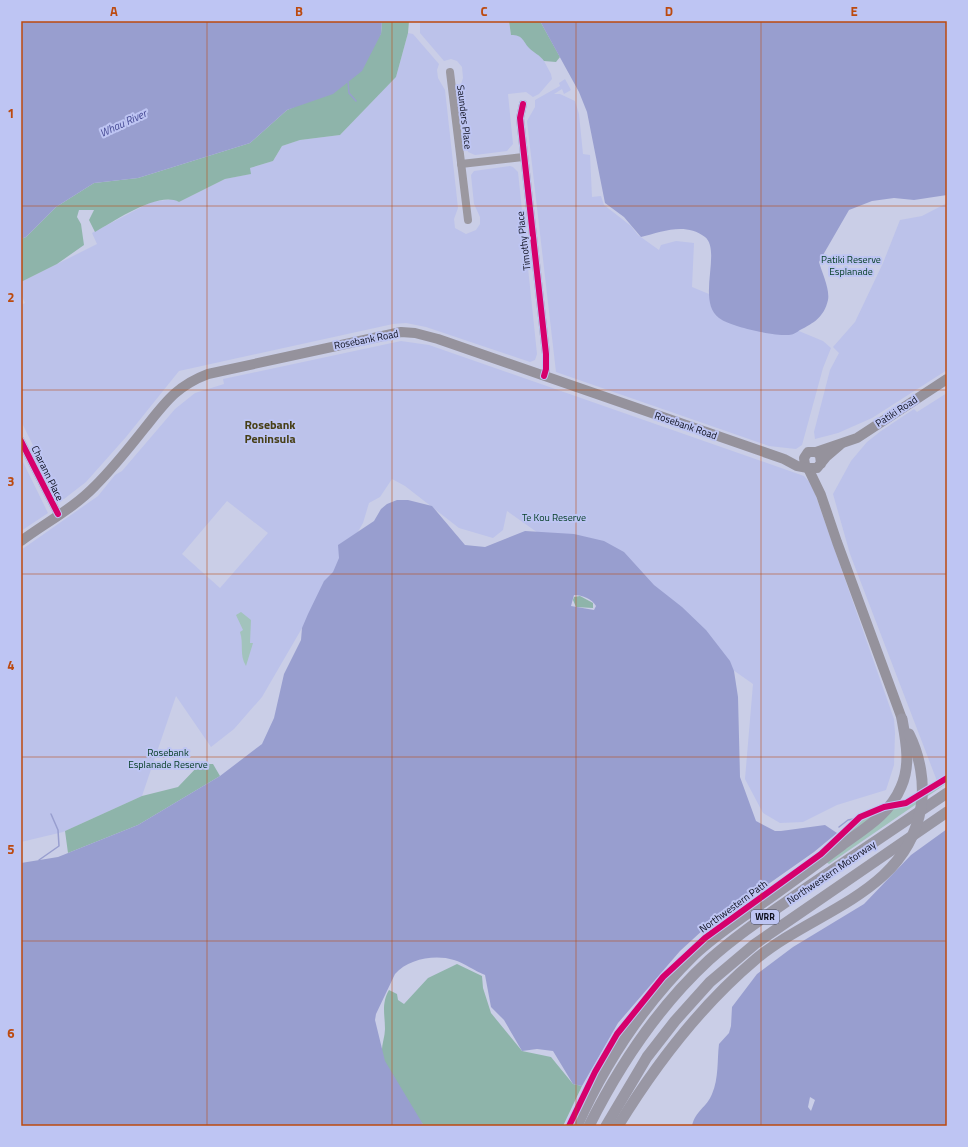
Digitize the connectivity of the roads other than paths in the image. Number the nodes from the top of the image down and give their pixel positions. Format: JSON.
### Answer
{"nodes":[{"id":1,"x":450,"y":72,"type":"dead end"},
{"id":2,"x":523,"y":104,"type":"dead end"},
{"id":3,"x":523,"y":157,"type":"junction"},
{"id":4,"x":461,"y":164,"type":"junction"},
{"id":5,"x":468,"y":220,"type":"dead end"},
{"id":6,"x":544,"y":376,"type":"junction"},
{"id":7,"x":947,"y":379,"type":"edge"},
{"id":8,"x":21,"y":441,"type":"edge"},
{"id":9,"x":844,"y":442,"type":"junction"},
{"id":10,"x":816,"y":452,"type":"junction"},
{"id":11,"x":807,"y":465,"type":"junction"},
{"id":12,"x":821,"y":465,"type":"junction"},
{"id":13,"x":821,"y":495,"type":"junction"},
{"id":14,"x":58,"y":514,"type":"junction"},
{"id":15,"x":21,"y":541,"type":"edge"},
{"id":16,"x":902,"y":719,"type":"junction"},
{"id":17,"x":947,"y":793,"type":"edge"},
{"id":18,"x":947,"y":812,"type":"edge"},
{"id":19,"x":577,"y":1126,"type":"edge"},
{"id":20,"x":589,"y":1126,"type":"edge"},
{"id":21,"x":606,"y":1126,"type":"edge"},
{"id":22,"x":618,"y":1126,"type":"edge"}],
"edges":[{"from":1,"to":4,"type":"street","name":"Saunders Place"},
{"from":2,"to":3,"type":"street","name":"Timothy Place"},
{"from":3,"to":4,"type":"street","name":"Saunders Place"},
{"from":3,"to":6,"type":"street","name":"Timothy Place"},
{"from":4,"to":5,"type":"street","name":"Saunders Place"},
{"from":6,"to":11,"type":"main road","name":"Rosebank Road"},
{"from":6,"to":14,"type":"main road","name":"Rosebank Road"},
{"from":7,"to":9,"type":"main road","name":"Patiki Road"},
{"from":8,"to":14,"type":"street","name":"Charann Place"},
{"from":9,"to":10,"type":"main road","name":"Patiki Road"},
{"from":9,"to":12,"type":"main road","name":"Patiki Road"},
{"from":10,"to":11,"type":"main road"},
{"from":10,"to":12,"type":"main road"},
{"from":11,"to":12,"type":"main road"},
{"from":11,"to":13,"type":"main road"},
{"from":12,"to":13,"type":"main road"},
{"from":13,"to":16,"type":"main road"},
{"from":14,"to":15,"type":"main road","name":"Rosebank Road"},
{"from":16,"to":19,"type":"highway"},
{"from":16,"to":22,"type":"highway"},
{"from":17,"to":20,"type":"highway","name":"Northwestern Motorway","number":"WRR"},
{"from":18,"to":21,"type":"highway","name":"Northwestern Motorway","number":"WRR"}]}
